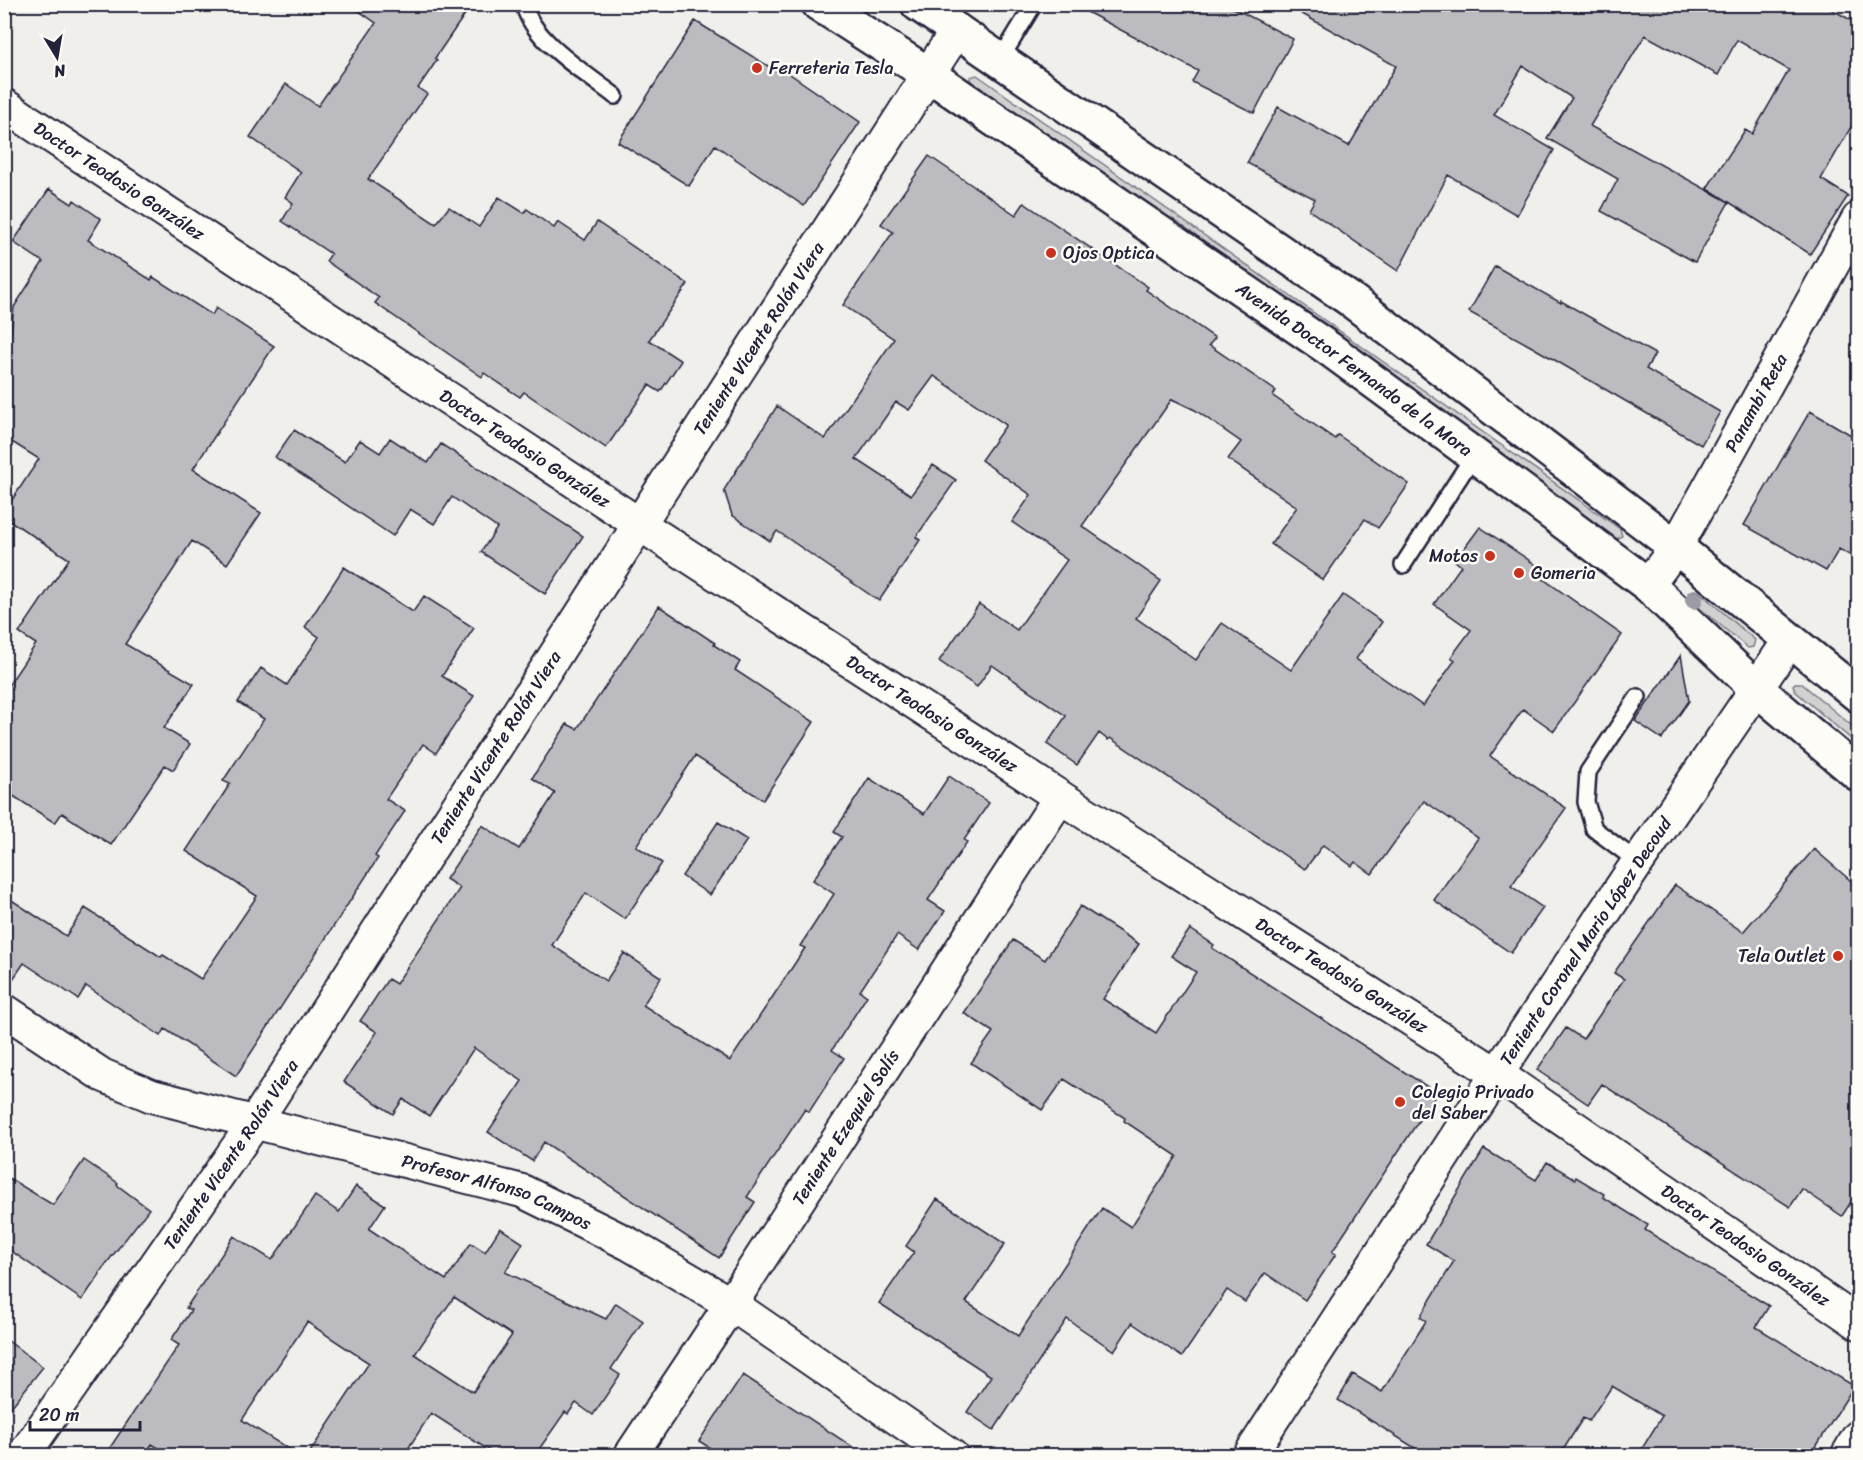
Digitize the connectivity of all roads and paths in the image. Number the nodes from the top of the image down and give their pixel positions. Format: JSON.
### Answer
{"nodes":[{"id":1,"x":524,"y":4,"type":"edge"},
{"id":2,"x":1034,"y":4,"type":"edge"},
{"id":3,"x":922,"y":6,"type":"edge"},
{"id":4,"x":831,"y":8,"type":"edge"},
{"id":5,"x":957,"y":30,"type":"junction"},
{"id":6,"x":1000,"y":60,"type":"junction"},
{"id":7,"x":928,"y":74,"type":"junction"},
{"id":8,"x":615,"y":96,"type":"dead end"},
{"id":9,"x":4,"y":105,"type":"edge"},
{"id":10,"x":1858,"y":219,"type":"edge"},
{"id":11,"x":1474,"y":455,"type":"junction"},
{"id":12,"x":639,"y":524,"type":"junction"},
{"id":13,"x":1676,"y":548,"type":"junction"},
{"id":14,"x":1403,"y":565,"type":"dead end"},
{"id":15,"x":1648,"y":585,"type":"junction"},
{"id":16,"x":1789,"y":641,"type":"junction"},
{"id":17,"x":1757,"y":689,"type":"junction"},
{"id":18,"x":1858,"y":695,"type":"edge"},
{"id":19,"x":1638,"y":697,"type":"dead end"},
{"id":20,"x":1858,"y":774,"type":"edge"},
{"id":21,"x":1060,"y":797,"type":"junction"},
{"id":22,"x":1638,"y":862,"type":"junction"},
{"id":23,"x":4,"y":1010,"type":"edge"},
{"id":24,"x":1497,"y":1074,"type":"junction"},
{"id":25,"x":255,"y":1122,"type":"junction"},
{"id":26,"x":731,"y":1304,"type":"junction"},
{"id":27,"x":1858,"y":1323,"type":"edge"},
{"id":28,"x":1858,"y":1437,"type":"edge"},
{"id":29,"x":22,"y":1455,"type":"edge"},
{"id":30,"x":630,"y":1455,"type":"edge"},
{"id":31,"x":952,"y":1455,"type":"edge"},
{"id":32,"x":1249,"y":1455,"type":"edge"},
{"id":33,"x":1846,"y":1455,"type":"edge"}],
"edges":[{"from":1,"to":8,"type":"lane"},
{"from":2,"to":6,"type":"lane"},
{"from":3,"to":5,"type":"highway"},
{"from":4,"to":7,"type":"highway","name":"Avenida Doctor Fernando de la Mora"},
{"from":5,"to":6,"type":"highway"},
{"from":5,"to":7,"type":"street","name":"Teniente Vicente Rolón Viera"},
{"from":6,"to":13,"type":"highway"},
{"from":7,"to":11,"type":"highway","name":"Avenida Doctor Fernando de la Mora"},
{"from":7,"to":12,"type":"street","name":"Teniente Vicente Rolón Viera"},
{"from":9,"to":12,"type":"street","name":"Doctor Teodosio González"},
{"from":10,"to":13,"type":"street","name":"Panambi Reta"},
{"from":11,"to":14,"type":"lane"},
{"from":11,"to":15,"type":"highway","name":"Avenida Doctor Fernando de la Mora"},
{"from":12,"to":21,"type":"street","name":"Doctor Teodosio González"},
{"from":12,"to":25,"type":"street","name":"Teniente Vicente Rolón Viera"},
{"from":13,"to":15,"type":"street","name":"Panambi Reta"},
{"from":13,"to":16,"type":"highway"},
{"from":15,"to":17,"type":"highway","name":"Avenida Doctor Fernando de la Mora"},
{"from":16,"to":17,"type":"street","name":"Teniente Coronel Mario López Decoud"},
{"from":16,"to":18,"type":"highway"},
{"from":17,"to":20,"type":"highway","name":"Avenida Doctor Fernando de la Mora"},
{"from":17,"to":22,"type":"street","name":"Teniente Coronel Mario López Decoud"},
{"from":19,"to":22,"type":"lane"},
{"from":21,"to":24,"type":"street","name":"Doctor Teodosio González"},
{"from":21,"to":26,"type":"street","name":"Teniente Ezequiel Solís"},
{"from":22,"to":24,"type":"street","name":"Teniente Coronel Mario López Decoud"},
{"from":23,"to":25,"type":"street","name":"Profesor Alfonso Campos"},
{"from":24,"to":27,"type":"street","name":"Doctor Teodosio González"},
{"from":24,"to":32,"type":"street","name":"Teniente Coronel Mario López Decoud"},
{"from":25,"to":26,"type":"street","name":"Profesor Alfonso Campos"},
{"from":25,"to":29,"type":"street","name":"Teniente Vicente Rolón Viera"},
{"from":26,"to":30,"type":"street","name":"Teniente Ezequiel Solís"},
{"from":26,"to":31,"type":"street","name":"Profesor Alfonso Campos"},
{"from":28,"to":33,"type":"street"}]}
